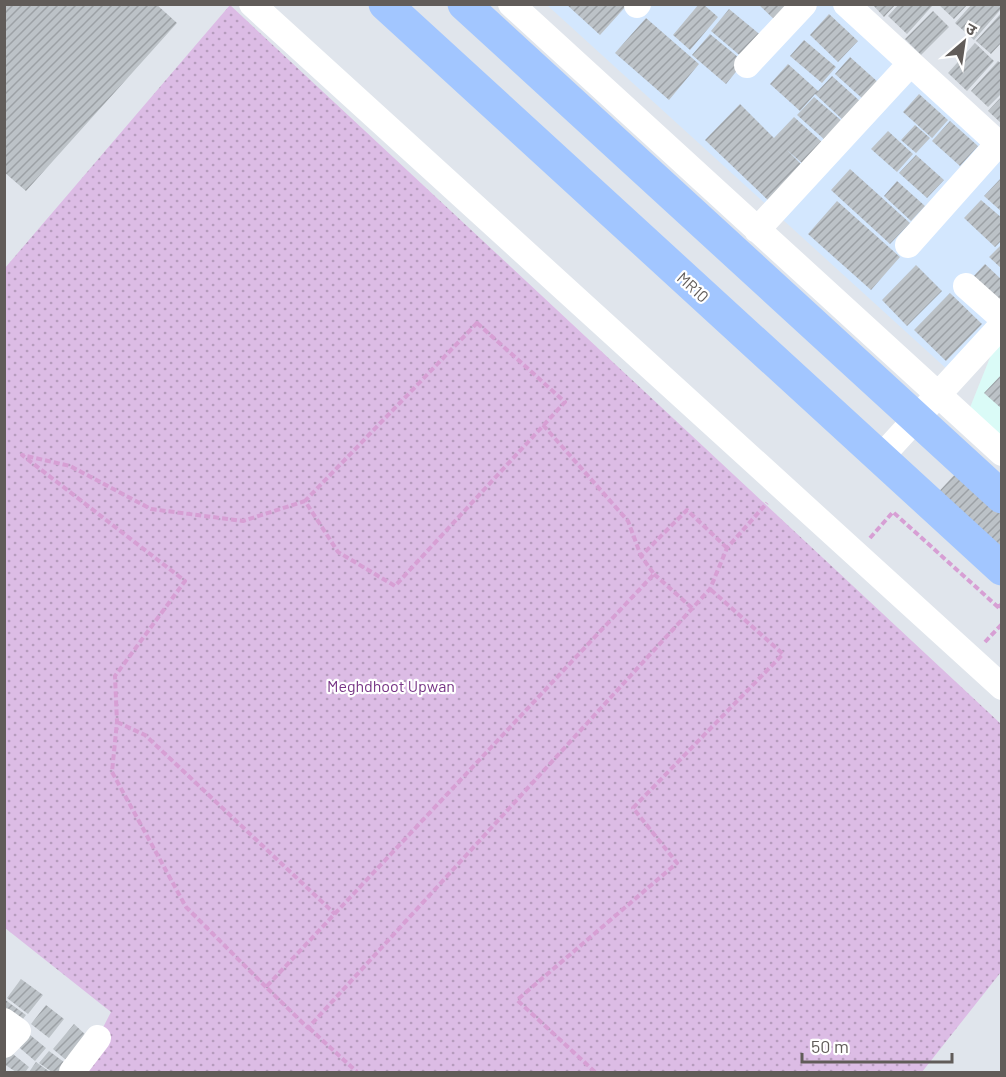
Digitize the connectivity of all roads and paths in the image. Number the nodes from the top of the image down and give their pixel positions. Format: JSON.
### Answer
{"nodes":[{"id":1,"x":252,"y":4,"type":"edge"},
{"id":2,"x":385,"y":4,"type":"edge"},
{"id":3,"x":511,"y":4,"type":"edge"},
{"id":4,"x":804,"y":4,"type":"edge"},
{"id":5,"x":846,"y":4,"type":"edge"},
{"id":6,"x":469,"y":6,"type":"edge"},
{"id":7,"x":910,"y":64,"type":"junction"},
{"id":8,"x":747,"y":65,"type":"dead end"},
{"id":9,"x":1000,"y":146,"type":"edge"},
{"id":10,"x":757,"y":230,"type":"junction"},
{"id":11,"x":908,"y":244,"type":"dead end"},
{"id":12,"x":966,"y":286,"type":"dead end"},
{"id":13,"x":1002,"y":318,"type":"edge"},
{"id":14,"x":1002,"y":325,"type":"edge"},
{"id":15,"x":938,"y":395,"type":"junction"},
{"id":16,"x":916,"y":418,"type":"junction"},
{"id":17,"x":543,"y":424,"type":"junction"},
{"id":18,"x":1002,"y":453,"type":"edge"},
{"id":19,"x":880,"y":458,"type":"junction"},
{"id":20,"x":781,"y":486,"type":"junction"},
{"id":21,"x":1002,"y":496,"type":"edge"},
{"id":22,"x":305,"y":501,"type":"junction"},
{"id":23,"x":727,"y":548,"type":"junction"},
{"id":24,"x":855,"y":554,"type":"junction"},
{"id":25,"x":641,"y":556,"type":"junction"},
{"id":26,"x":1002,"y":569,"type":"edge"},
{"id":27,"x":654,"y":574,"type":"junction"},
{"id":28,"x":710,"y":589,"type":"junction"},
{"id":29,"x":1000,"y":607,"type":"edge"},
{"id":30,"x":692,"y":608,"type":"junction"},
{"id":31,"x":1002,"y":687,"type":"edge"},
{"id":32,"x":117,"y":722,"type":"junction"},
{"id":33,"x":335,"y":914,"type":"junction"},
{"id":34,"x":266,"y":987,"type":"junction"},
{"id":35,"x":4,"y":1021,"type":"edge"},
{"id":36,"x":308,"y":1028,"type":"junction"},
{"id":37,"x":98,"y":1038,"type":"dead end"},
{"id":38,"x":4,"y":1046,"type":"edge"},
{"id":39,"x":72,"y":1072,"type":"edge"},
{"id":40,"x":357,"y":1072,"type":"edge"},
{"id":41,"x":596,"y":1072,"type":"edge"}],
"edges":[{"from":1,"to":20,"type":"street"},
{"from":2,"to":19,"type":"main road","name":"MR10"},
{"from":3,"to":10,"type":"street"},
{"from":4,"to":8,"type":"street"},
{"from":5,"to":7,"type":"street"},
{"from":6,"to":16,"type":"main road"},
{"from":7,"to":9,"type":"street"},
{"from":7,"to":10,"type":"street"},
{"from":9,"to":11,"type":"street"},
{"from":10,"to":15,"type":"street"},
{"from":12,"to":13,"type":"street"},
{"from":14,"to":15,"type":"street"},
{"from":15,"to":16,"type":"street"},
{"from":15,"to":18,"type":"street"},
{"from":16,"to":19,"type":"street"},
{"from":16,"to":21,"type":"main road"},
{"from":17,"to":22,"type":"path"},
{"from":17,"to":22,"type":"path"},
{"from":17,"to":25,"type":"path"},
{"from":19,"to":26,"type":"main road","name":"MR10"},
{"from":20,"to":23,"type":"path"},
{"from":20,"to":24,"type":"street"},
{"from":22,"to":32,"type":"path"},
{"from":23,"to":25,"type":"path"},
{"from":23,"to":28,"type":"path"},
{"from":24,"to":29,"type":"path"},
{"from":24,"to":31,"type":"street"},
{"from":25,"to":27,"type":"path"},
{"from":27,"to":30,"type":"path"},
{"from":27,"to":33,"type":"path"},
{"from":28,"to":30,"type":"path"},
{"from":28,"to":41,"type":"path"},
{"from":30,"to":36,"type":"path"},
{"from":32,"to":33,"type":"path"},
{"from":32,"to":34,"type":"path"},
{"from":33,"to":34,"type":"path"},
{"from":34,"to":36,"type":"path"},
{"from":35,"to":38,"type":"street"},
{"from":36,"to":40,"type":"path"},
{"from":37,"to":39,"type":"street"}]}
